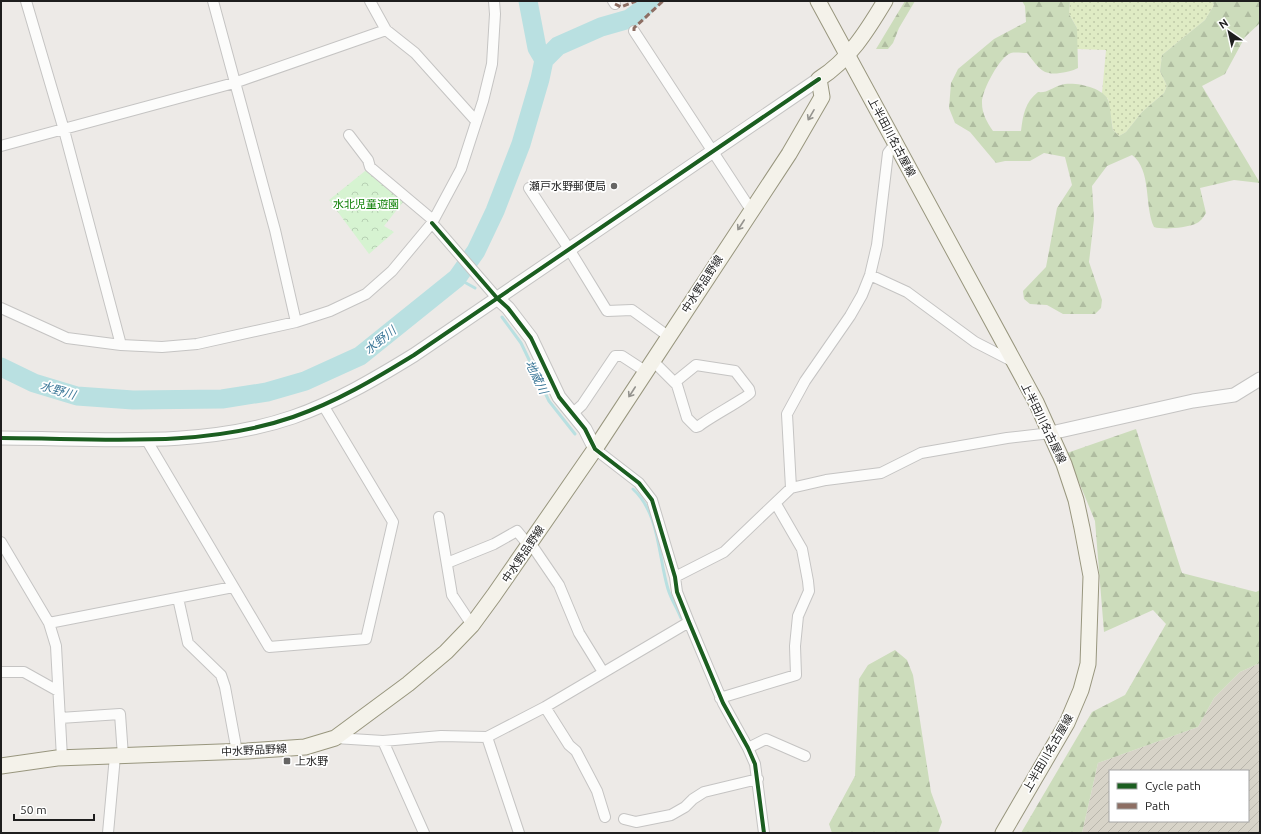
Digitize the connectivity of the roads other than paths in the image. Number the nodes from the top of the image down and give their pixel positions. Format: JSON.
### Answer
{"nodes":[{"id":1,"x":26,"y":1,"type":"edge"},
{"id":2,"x":213,"y":1,"type":"edge"},
{"id":3,"x":370,"y":1,"type":"edge"},
{"id":4,"x":494,"y":1,"type":"edge"},
{"id":5,"x":818,"y":1,"type":"edge"},
{"id":6,"x":885,"y":1,"type":"edge"},
{"id":7,"x":386,"y":30,"type":"junction"},
{"id":8,"x":634,"y":31,"type":"dead end"},
{"id":9,"x":849,"y":55,"type":"junction"},
{"id":10,"x":820,"y":79,"type":"junction"},
{"id":11,"x":234,"y":83,"type":"junction"},
{"id":12,"x":476,"y":121,"type":"junction"},
{"id":13,"x":64,"y":130,"type":"junction"},
{"id":14,"x":349,"y":135,"type":"dead end"},
{"id":15,"x":895,"y":144,"type":"junction"},
{"id":16,"x":1,"y":146,"type":"edge"},
{"id":17,"x":713,"y":152,"type":"junction"},
{"id":18,"x":529,"y":188,"type":"dead end"},
{"id":19,"x":751,"y":210,"type":"junction"},
{"id":20,"x":432,"y":221,"type":"junction"},
{"id":21,"x":569,"y":249,"type":"junction"},
{"id":22,"x":870,"y":275,"type":"junction"},
{"id":23,"x":497,"y":298,"type":"junction"},
{"id":24,"x":1,"y":308,"type":"edge"},
{"id":25,"x":296,"y":322,"type":"junction"},
{"id":26,"x":668,"y":336,"type":"junction"},
{"id":27,"x":121,"y":344,"type":"junction"},
{"id":28,"x":1012,"y":361,"type":"junction"},
{"id":29,"x":649,"y":365,"type":"junction"},
{"id":30,"x":1260,"y":378,"type":"edge"},
{"id":31,"x":675,"y":382,"type":"junction"},
{"id":32,"x":323,"y":405,"type":"junction"},
{"id":33,"x":572,"y":414,"type":"junction"},
{"id":34,"x":1051,"y":433,"type":"junction"},
{"id":35,"x":1,"y":438,"type":"edge"},
{"id":36,"x":146,"y":439,"type":"junction"},
{"id":37,"x":595,"y":449,"type":"junction"},
{"id":38,"x":791,"y":488,"type":"junction"},
{"id":39,"x":776,"y":504,"type":"junction"},
{"id":40,"x":439,"y":517,"type":"dead end"},
{"id":41,"x":1,"y":542,"type":"edge"},
{"id":42,"x":530,"y":544,"type":"junction"},
{"id":43,"x":447,"y":563,"type":"junction"},
{"id":44,"x":676,"y":577,"type":"junction"},
{"id":45,"x":233,"y":587,"type":"junction"},
{"id":46,"x":178,"y":598,"type":"junction"},
{"id":47,"x":689,"y":622,"type":"junction"},
{"id":48,"x":48,"y":623,"type":"junction"},
{"id":49,"x":472,"y":625,"type":"junction"},
{"id":50,"x":1,"y":672,"type":"edge"},
{"id":51,"x":603,"y":672,"type":"junction"},
{"id":52,"x":58,"y":691,"type":"junction"},
{"id":53,"x":720,"y":698,"type":"junction"},
{"id":54,"x":545,"y":707,"type":"junction"},
{"id":55,"x":60,"y":718,"type":"junction"},
{"id":56,"x":487,"y":737,"type":"junction"},
{"id":57,"x":335,"y":738,"type":"junction"},
{"id":58,"x":383,"y":742,"type":"junction"},
{"id":59,"x":748,"y":748,"type":"junction"},
{"id":60,"x":237,"y":752,"type":"junction"},
{"id":61,"x":119,"y":756,"type":"junction"},
{"id":62,"x":805,"y":756,"type":"dead end"},
{"id":63,"x":62,"y":758,"type":"junction"},
{"id":64,"x":1,"y":766,"type":"edge"},
{"id":65,"x":758,"y":779,"type":"junction"},
{"id":66,"x":605,"y":817,"type":"dead end"},
{"id":67,"x":624,"y":819,"type":"dead end"},
{"id":68,"x":108,"y":833,"type":"edge"},
{"id":69,"x":424,"y":833,"type":"edge"},
{"id":70,"x":519,"y":833,"type":"edge"},
{"id":71,"x":764,"y":833,"type":"edge"},
{"id":72,"x":1002,"y":833,"type":"edge"}],
"edges":[{"from":1,"to":13,"type":"street"},
{"from":2,"to":11,"type":"street"},
{"from":3,"to":7,"type":"street"},
{"from":4,"to":12,"type":"street"},
{"from":5,"to":9,"type":"main road","name":"上半田川名古屋線"},
{"from":6,"to":9,"type":"main road"},
{"from":7,"to":11,"type":"street"},
{"from":7,"to":12,"type":"street"},
{"from":8,"to":17,"type":"street"},
{"from":9,"to":10,"type":"main road"},
{"from":9,"to":15,"type":"main road","name":"上半田川名古屋線"},
{"from":10,"to":17,"type":"street"},
{"from":10,"to":19,"type":"main road","name":"中水野品野線","one_way":true},
{"from":11,"to":13,"type":"street"},
{"from":11,"to":25,"type":"street"},
{"from":12,"to":20,"type":"street"},
{"from":13,"to":16,"type":"street"},
{"from":13,"to":27,"type":"street"},
{"from":14,"to":20,"type":"street"},
{"from":15,"to":22,"type":"street"},
{"from":15,"to":28,"type":"main road","name":"上半田川名古屋線"},
{"from":17,"to":19,"type":"street"},
{"from":17,"to":21,"type":"street"},
{"from":18,"to":21,"type":"street"},
{"from":19,"to":26,"type":"main road","name":"中水野品野線","one_way":true},
{"from":20,"to":23,"type":"street"},
{"from":20,"to":25,"type":"street"},
{"from":21,"to":23,"type":"street"},
{"from":21,"to":26,"type":"street"},
{"from":22,"to":28,"type":"street"},
{"from":22,"to":38,"type":"street"},
{"from":23,"to":32,"type":"street"},
{"from":23,"to":33,"type":"street"},
{"from":24,"to":27,"type":"street"},
{"from":25,"to":27,"type":"street"},
{"from":26,"to":29,"type":"main road","name":"中水野品野線"},
{"from":28,"to":34,"type":"main road","name":"上半田川名古屋線"},
{"from":29,"to":31,"type":"street"},
{"from":29,"to":33,"type":"street"},
{"from":29,"to":37,"type":"main road","name":"中水野品野線","one_way":true},
{"from":30,"to":34,"type":"street"},
{"from":31,"to":31,"type":"street"},
{"from":32,"to":36,"type":"street"},
{"from":32,"to":45,"type":"street"},
{"from":33,"to":37,"type":"street"},
{"from":34,"to":38,"type":"street"},
{"from":34,"to":72,"type":"main road","name":"上半田川名古屋線"},
{"from":35,"to":36,"type":"street"},
{"from":36,"to":45,"type":"street"},
{"from":37,"to":42,"type":"main road","name":"中水野品野線"},
{"from":37,"to":44,"type":"street"},
{"from":38,"to":39,"type":"street"},
{"from":39,"to":44,"type":"street"},
{"from":39,"to":53,"type":"street"},
{"from":40,"to":43,"type":"street"},
{"from":41,"to":48,"type":"street"},
{"from":42,"to":43,"type":"street"},
{"from":42,"to":49,"type":"main road","name":"中水野品野線"},
{"from":42,"to":51,"type":"street"},
{"from":43,"to":49,"type":"street"},
{"from":44,"to":47,"type":"street"},
{"from":45,"to":46,"type":"street"},
{"from":46,"to":48,"type":"street"},
{"from":46,"to":60,"type":"street"},
{"from":47,"to":51,"type":"street"},
{"from":47,"to":53,"type":"street"},
{"from":48,"to":52,"type":"street"},
{"from":49,"to":57,"type":"main road","name":"中水野品野線"},
{"from":50,"to":52,"type":"street"},
{"from":51,"to":54,"type":"street"},
{"from":52,"to":55,"type":"street"},
{"from":53,"to":59,"type":"street"},
{"from":54,"to":56,"type":"street"},
{"from":54,"to":66,"type":"street"},
{"from":55,"to":61,"type":"street"},
{"from":55,"to":63,"type":"street"},
{"from":56,"to":58,"type":"street"},
{"from":56,"to":70,"type":"street"},
{"from":57,"to":58,"type":"street"},
{"from":57,"to":60,"type":"main road","name":"中水野品野線"},
{"from":58,"to":69,"type":"street"},
{"from":59,"to":62,"type":"street"},
{"from":59,"to":65,"type":"street"},
{"from":60,"to":61,"type":"main road","name":"中水野品野線"},
{"from":61,"to":63,"type":"main road","name":"中水野品野線"},
{"from":61,"to":68,"type":"street"},
{"from":63,"to":64,"type":"main road","name":"中水野品野線"},
{"from":65,"to":67,"type":"street"},
{"from":65,"to":71,"type":"street"}]}
